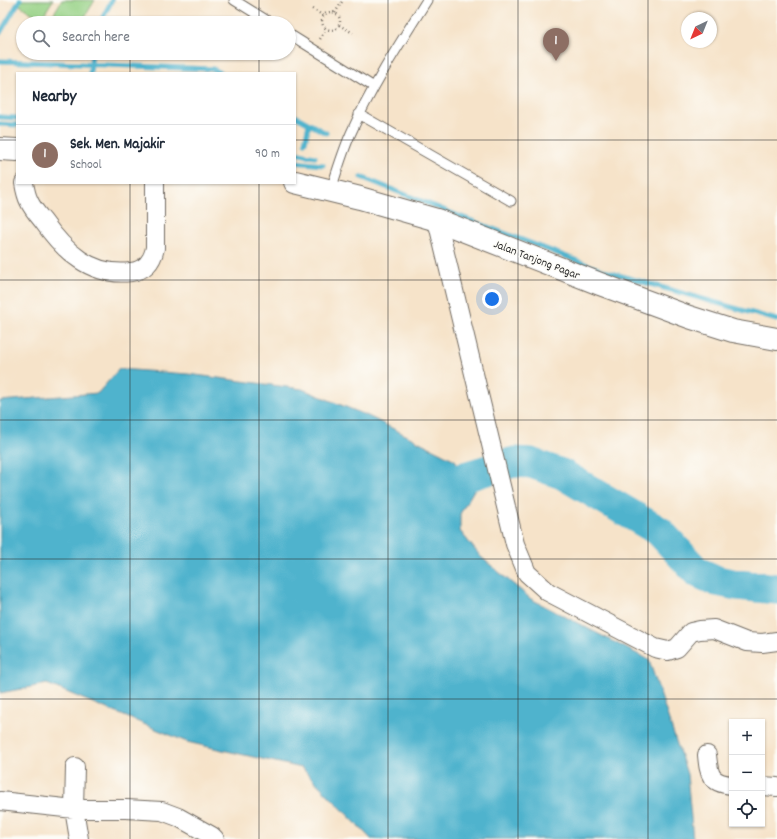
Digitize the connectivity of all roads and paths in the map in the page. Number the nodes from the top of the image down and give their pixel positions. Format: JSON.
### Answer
{"nodes":[{"id":1,"x":234,"y":0,"type":"edge"},
{"id":2,"x":344,"y":0,"type":"edge"},
{"id":3,"x":427,"y":0,"type":"edge"},
{"id":4,"x":312,"y":9,"type":"dead end"},
{"id":5,"x":335,"y":13,"type":"junction"},
{"id":6,"x":260,"y":16,"type":"edge"},
{"id":7,"x":324,"y":16,"type":"junction"},
{"id":8,"x":339,"y":25,"type":"junction"},
{"id":9,"x":326,"y":29,"type":"junction"},
{"id":10,"x":353,"y":33,"type":"dead end"},
{"id":11,"x":296,"y":38,"type":"edge"},
{"id":12,"x":318,"y":43,"type":"dead end"},
{"id":13,"x":374,"y":87,"type":"junction"},
{"id":14,"x":360,"y":114,"type":"junction"},
{"id":15,"x":0,"y":150,"type":"edge"},
{"id":16,"x":16,"y":150,"type":"edge"},
{"id":17,"x":296,"y":182,"type":"edge"},
{"id":18,"x":24,"y":184,"type":"edge"},
{"id":19,"x":155,"y":184,"type":"edge"},
{"id":20,"x":331,"y":190,"type":"junction"},
{"id":21,"x":511,"y":201,"type":"dead end"},
{"id":22,"x":437,"y":220,"type":"junction"},
{"id":23,"x":777,"y":339,"type":"edge"},
{"id":24,"x":777,"y":641,"type":"edge"},
{"id":25,"x":707,"y":755,"type":"dead end"},
{"id":26,"x":75,"y":767,"type":"dead end"},
{"id":27,"x":729,"y":785,"type":"edge"},
{"id":28,"x":765,"y":786,"type":"edge"},
{"id":29,"x":777,"y":788,"type":"edge"},
{"id":30,"x":0,"y":800,"type":"edge"},
{"id":31,"x":74,"y":810,"type":"junction"},
{"id":32,"x":79,"y":839,"type":"edge"},
{"id":33,"x":215,"y":839,"type":"edge"}],
"edges":[{"from":1,"to":6,"type":"lane"},
{"from":2,"to":5,"type":"path"},
{"from":3,"to":13,"type":"lane"},
{"from":4,"to":7,"type":"path"},
{"from":5,"to":7,"type":"path"},
{"from":5,"to":8,"type":"path"},
{"from":7,"to":9,"type":"path"},
{"from":8,"to":9,"type":"path"},
{"from":8,"to":10,"type":"path"},
{"from":9,"to":12,"type":"path"},
{"from":11,"to":13,"type":"lane"},
{"from":13,"to":14,"type":"lane"},
{"from":14,"to":20,"type":"lane"},
{"from":14,"to":21,"type":"lane"},
{"from":15,"to":16,"type":"main road"},
{"from":17,"to":20,"type":"main road","name":"Jalan Tanjong Pagar"},
{"from":18,"to":19,"type":"street"},
{"from":20,"to":22,"type":"main road","name":"Jalan Tanjong Pagar"},
{"from":22,"to":23,"type":"main road","name":"Jalan Tanjong Pagar"},
{"from":22,"to":24,"type":"street"},
{"from":25,"to":27,"type":"street"},
{"from":26,"to":31,"type":"street"},
{"from":28,"to":29,"type":"street"},
{"from":30,"to":31,"type":"street"},
{"from":31,"to":32,"type":"street"},
{"from":31,"to":33,"type":"street"}]}
